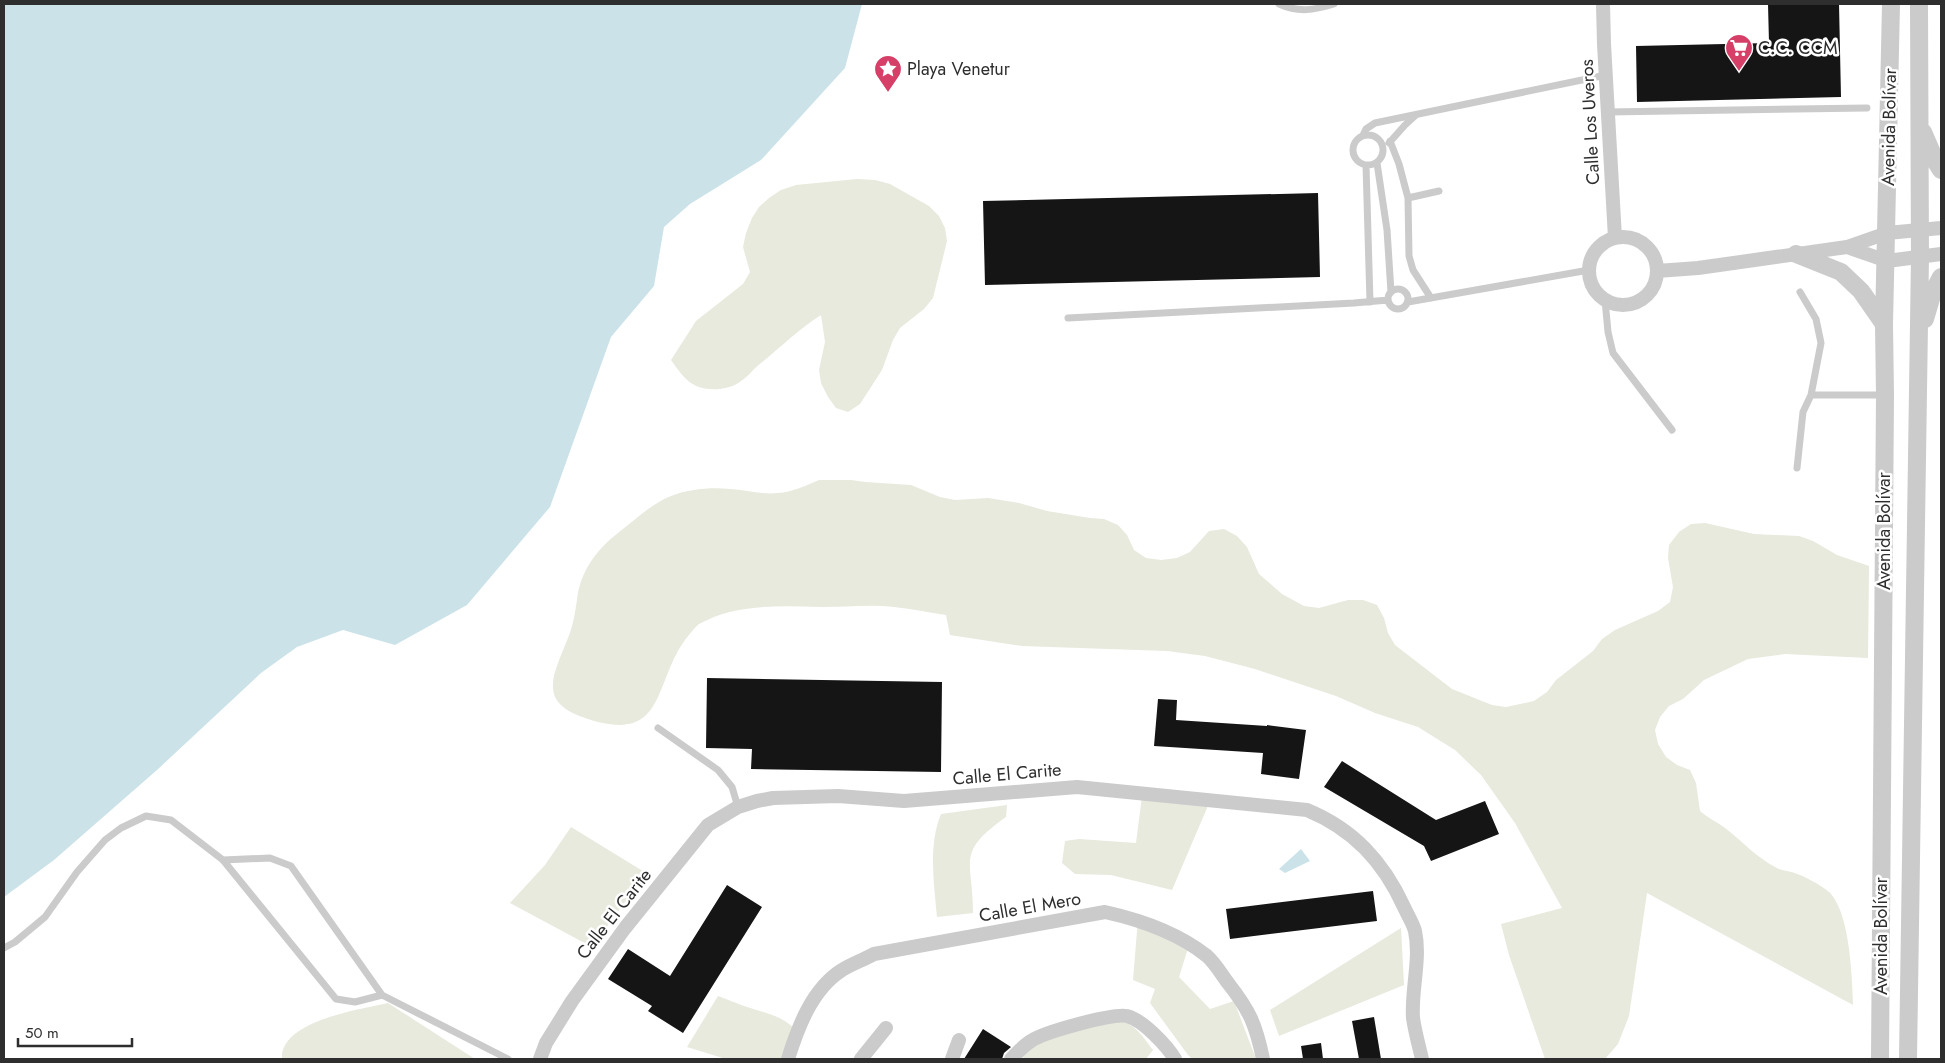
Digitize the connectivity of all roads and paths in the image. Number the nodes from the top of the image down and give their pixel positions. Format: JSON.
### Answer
{"nodes":[{"id":1,"x":1279,"y":4,"type":"edge"},
{"id":2,"x":1334,"y":4,"type":"edge"},
{"id":3,"x":1603,"y":4,"type":"edge"},
{"id":4,"x":1891,"y":4,"type":"edge"},
{"id":5,"x":1919,"y":4,"type":"edge"},
{"id":6,"x":1317,"y":6,"type":"edge"},
{"id":7,"x":1606,"y":75,"type":"junction"},
{"id":8,"x":1867,"y":108,"type":"dead end"},
{"id":9,"x":1608,"y":112,"type":"junction"},
{"id":10,"x":1416,"y":115,"type":"junction"},
{"id":11,"x":1920,"y":126,"type":"junction"},
{"id":12,"x":1363,"y":136,"type":"junction"},
{"id":13,"x":1390,"y":141,"type":"junction"},
{"id":14,"x":1384,"y":152,"type":"junction"},
{"id":15,"x":1377,"y":163,"type":"junction"},
{"id":16,"x":1366,"y":165,"type":"junction"},
{"id":17,"x":1941,"y":170,"type":"edge"},
{"id":18,"x":1439,"y":191,"type":"dead end"},
{"id":19,"x":1408,"y":198,"type":"junction"},
{"id":20,"x":1941,"y":228,"type":"edge"},
{"id":21,"x":1920,"y":231,"type":"junction"},
{"id":22,"x":1887,"y":233,"type":"junction"},
{"id":23,"x":1615,"y":238,"type":"junction"},
{"id":24,"x":1847,"y":247,"type":"junction"},
{"id":25,"x":1796,"y":254,"type":"junction"},
{"id":26,"x":1941,"y":254,"type":"edge"},
{"id":27,"x":1920,"y":257,"type":"junction"},
{"id":28,"x":1887,"y":262,"type":"junction"},
{"id":29,"x":1589,"y":270,"type":"junction"},
{"id":30,"x":1657,"y":271,"type":"junction"},
{"id":31,"x":1941,"y":277,"type":"edge"},
{"id":32,"x":1391,"y":292,"type":"junction"},
{"id":33,"x":1800,"y":292,"type":"dead end"},
{"id":34,"x":1431,"y":298,"type":"junction"},
{"id":35,"x":1388,"y":300,"type":"junction"},
{"id":36,"x":1605,"y":300,"type":"junction"},
{"id":37,"x":1370,"y":302,"type":"junction"},
{"id":38,"x":1408,"y":302,"type":"junction"},
{"id":39,"x":1068,"y":318,"type":"dead end"},
{"id":40,"x":1884,"y":324,"type":"junction"},
{"id":41,"x":1919,"y":338,"type":"junction"},
{"id":42,"x":1811,"y":395,"type":"junction"},
{"id":43,"x":1885,"y":395,"type":"junction"},
{"id":44,"x":1672,"y":430,"type":"dead end"},
{"id":45,"x":1797,"y":468,"type":"dead end"},
{"id":46,"x":658,"y":728,"type":"dead end"},
{"id":47,"x":738,"y":808,"type":"junction"},
{"id":48,"x":223,"y":860,"type":"junction"},
{"id":49,"x":4,"y":948,"type":"edge"},
{"id":50,"x":382,"y":995,"type":"junction"},
{"id":51,"x":886,"y":1028,"type":"dead end"},
{"id":52,"x":959,"y":1040,"type":"dead end"},
{"id":53,"x":508,"y":1059,"type":"edge"},
{"id":54,"x":540,"y":1059,"type":"edge"},
{"id":55,"x":788,"y":1059,"type":"edge"},
{"id":56,"x":861,"y":1059,"type":"edge"},
{"id":57,"x":952,"y":1059,"type":"edge"},
{"id":58,"x":1011,"y":1059,"type":"edge"},
{"id":59,"x":1175,"y":1059,"type":"edge"},
{"id":60,"x":1263,"y":1059,"type":"edge"},
{"id":61,"x":1422,"y":1059,"type":"edge"},
{"id":62,"x":1880,"y":1059,"type":"edge"},
{"id":63,"x":1908,"y":1059,"type":"edge"}],
"edges":[{"from":1,"to":6,"type":"lane"},
{"from":2,"to":6,"type":"lane"},
{"from":3,"to":7,"type":"street","name":"Calle Los Uveros"},
{"from":4,"to":22,"type":"street","name":"Avenida Bolívar"},
{"from":5,"to":11,"type":"street","name":"Avenida Bolívar"},
{"from":7,"to":9,"type":"street","name":"Calle Los Uveros"},
{"from":7,"to":10,"type":"lane"},
{"from":8,"to":9,"type":"lane"},
{"from":9,"to":23,"type":"street","name":"Calle Los Uveros"},
{"from":10,"to":12,"type":"lane"},
{"from":10,"to":13,"type":"lane"},
{"from":11,"to":17,"type":"street"},
{"from":11,"to":21,"type":"street","name":"Avenida Bolívar"},
{"from":12,"to":14,"type":"lane"},
{"from":12,"to":16,"type":"lane"},
{"from":13,"to":14,"type":"lane"},
{"from":13,"to":19,"type":"lane"},
{"from":14,"to":15,"type":"lane"},
{"from":15,"to":16,"type":"lane"},
{"from":15,"to":32,"type":"lane"},
{"from":16,"to":37,"type":"lane"},
{"from":18,"to":19,"type":"lane"},
{"from":19,"to":34,"type":"lane"},
{"from":20,"to":21,"type":"street"},
{"from":21,"to":22,"type":"street"},
{"from":21,"to":27,"type":"street","name":"Avenida Bolívar"},
{"from":22,"to":24,"type":"street"},
{"from":22,"to":28,"type":"street","name":"Avenida Bolívar"},
{"from":23,"to":29,"type":"street"},
{"from":23,"to":30,"type":"street"},
{"from":24,"to":25,"type":"street"},
{"from":24,"to":28,"type":"street"},
{"from":25,"to":30,"type":"street"},
{"from":25,"to":40,"type":"street"},
{"from":26,"to":27,"type":"street"},
{"from":27,"to":28,"type":"street"},
{"from":27,"to":41,"type":"street","name":"Avenida Bolívar"},
{"from":28,"to":40,"type":"street","name":"Avenida Bolívar"},
{"from":29,"to":34,"type":"lane"},
{"from":29,"to":36,"type":"street"},
{"from":30,"to":36,"type":"street"},
{"from":31,"to":41,"type":"street"},
{"from":32,"to":35,"type":"lane"},
{"from":32,"to":38,"type":"lane"},
{"from":33,"to":42,"type":"lane"},
{"from":34,"to":38,"type":"lane"},
{"from":35,"to":37,"type":"lane"},
{"from":35,"to":38,"type":"lane"},
{"from":36,"to":44,"type":"lane"},
{"from":37,"to":39,"type":"lane"},
{"from":40,"to":43,"type":"street","name":"Avenida Bolívar"},
{"from":41,"to":63,"type":"street","name":"Avenida Bolívar"},
{"from":42,"to":43,"type":"lane"},
{"from":42,"to":45,"type":"lane"},
{"from":43,"to":62,"type":"street","name":"Avenida Bolívar"},
{"from":46,"to":47,"type":"lane"},
{"from":47,"to":54,"type":"street","name":"Calle El Carite"},
{"from":47,"to":61,"type":"street","name":"Calle El Carite"},
{"from":48,"to":49,"type":"lane"},
{"from":48,"to":50,"type":"lane"},
{"from":48,"to":50,"type":"lane"},
{"from":50,"to":53,"type":"lane"},
{"from":51,"to":56,"type":"street"},
{"from":52,"to":57,"type":"street"},
{"from":55,"to":60,"type":"street","name":"Calle El Mero"},
{"from":58,"to":59,"type":"street"}]}
